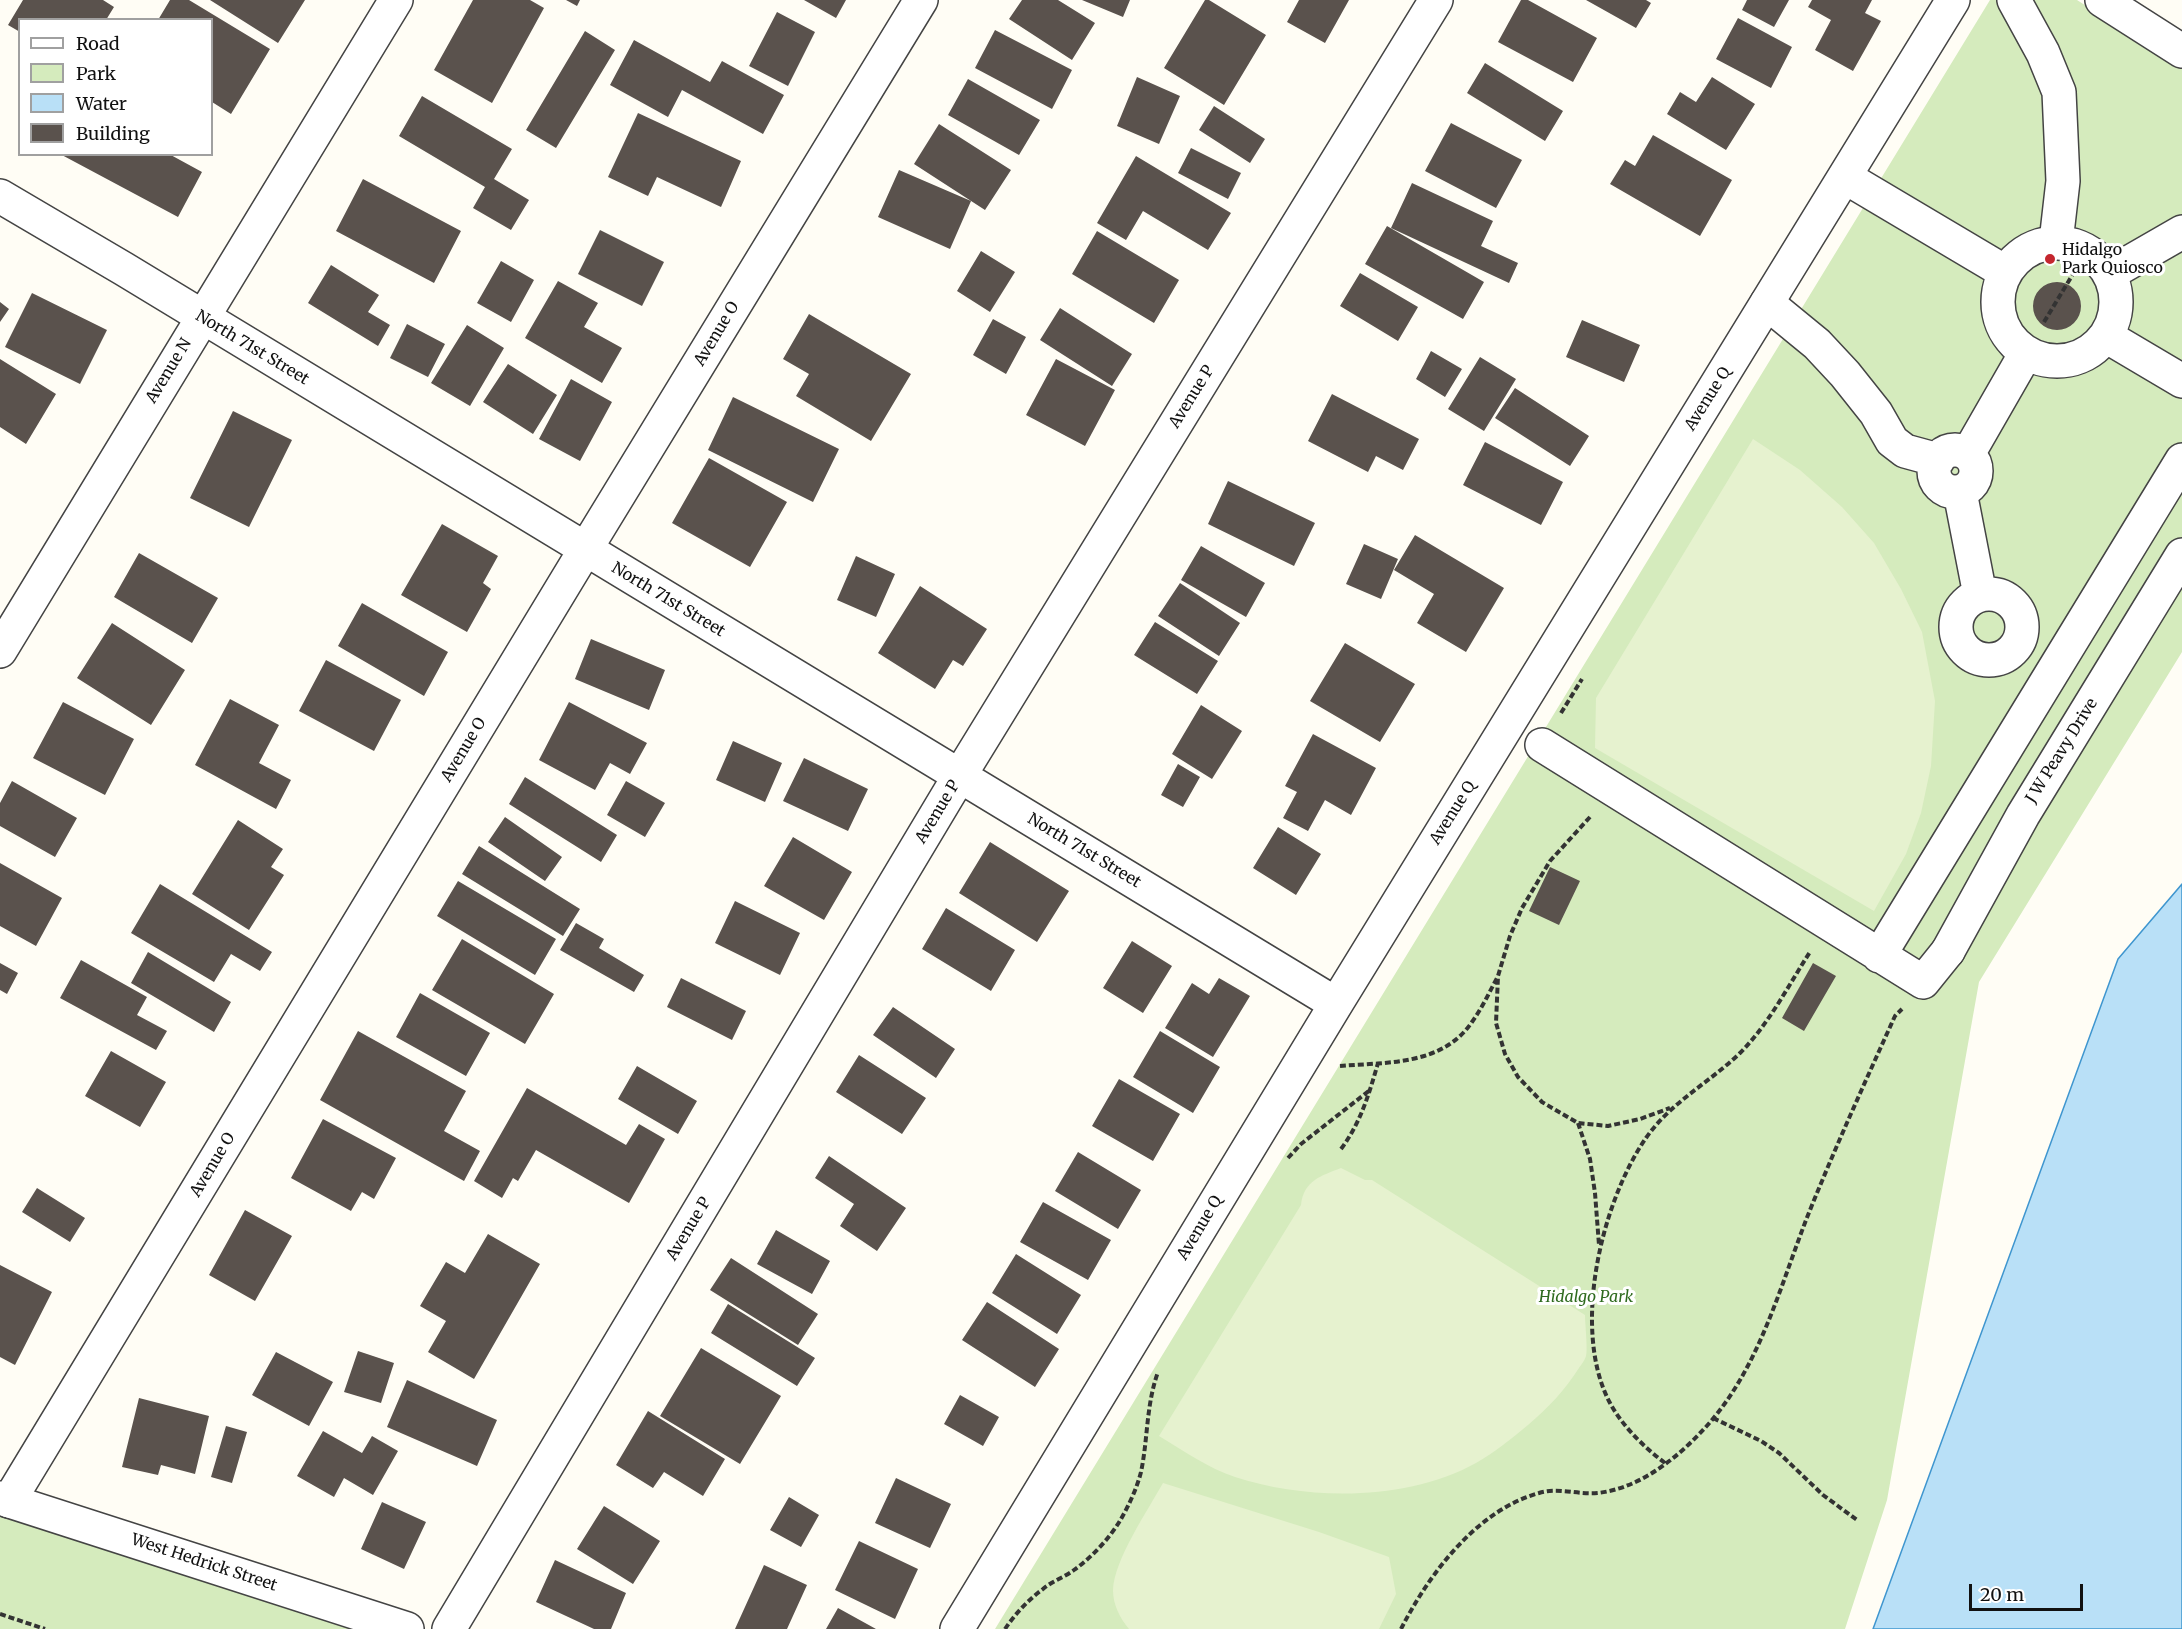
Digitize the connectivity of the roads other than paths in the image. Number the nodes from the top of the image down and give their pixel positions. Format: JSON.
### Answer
{"nodes":[{"id":1,"x":396,"y":0,"type":"edge"},
{"id":2,"x":921,"y":0,"type":"edge"},
{"id":3,"x":1436,"y":0,"type":"edge"},
{"id":4,"x":1953,"y":0,"type":"edge"},
{"id":5,"x":2014,"y":0,"type":"edge"},
{"id":6,"x":2102,"y":0,"type":"edge"},
{"id":7,"x":2182,"y":51,"type":"edge"},
{"id":8,"x":1845,"y":177,"type":"junction"},
{"id":9,"x":0,"y":196,"type":"edge"},
{"id":10,"x":2182,"y":232,"type":"edge"},
{"id":11,"x":2056,"y":242,"type":"junction"},
{"id":12,"x":2005,"y":272,"type":"junction"},
{"id":13,"x":2109,"y":274,"type":"junction"},
{"id":14,"x":1767,"y":303,"type":"junction"},
{"id":15,"x":202,"y":318,"type":"junction"},
{"id":16,"x":2106,"y":336,"type":"junction"},
{"id":17,"x":2026,"y":353,"type":"junction"},
{"id":18,"x":2182,"y":381,"type":"edge"},
{"id":19,"x":1953,"y":457,"type":"junction"},
{"id":20,"x":2182,"y":460,"type":"edge"},
{"id":21,"x":585,"y":550,"type":"junction"},
{"id":22,"x":2182,"y":555,"type":"edge"},
{"id":23,"x":1980,"y":595,"type":"dead end"},
{"id":24,"x":0,"y":651,"type":"edge"},
{"id":25,"x":1542,"y":745,"type":"dead end"},
{"id":26,"x":960,"y":775,"type":"junction"},
{"id":27,"x":1879,"y":956,"type":"junction"},
{"id":28,"x":1336,"y":1004,"type":"junction"},
{"id":29,"x":5,"y":1499,"type":"edge"},
{"id":30,"x":407,"y":1629,"type":"edge"},
{"id":31,"x":449,"y":1629,"type":"edge"},
{"id":32,"x":957,"y":1629,"type":"edge"}],
"edges":[{"from":1,"to":15,"type":"street","name":"Avenue N"},
{"from":2,"to":21,"type":"street","name":"Avenue O"},
{"from":3,"to":26,"type":"street","name":"Avenue P"},
{"from":4,"to":8,"type":"street","name":"Avenue Q"},
{"from":5,"to":11,"type":"street"},
{"from":6,"to":7,"type":"street"},
{"from":8,"to":12,"type":"street"},
{"from":8,"to":14,"type":"street","name":"Avenue Q"},
{"from":9,"to":15,"type":"street","name":"North 71st Street"},
{"from":10,"to":13,"type":"street"},
{"from":11,"to":12,"type":"street"},
{"from":11,"to":13,"type":"street"},
{"from":12,"to":17,"type":"street"},
{"from":13,"to":16,"type":"street"},
{"from":14,"to":19,"type":"street"},
{"from":14,"to":28,"type":"street","name":"Avenue Q"},
{"from":15,"to":21,"type":"street","name":"North 71st Street"},
{"from":15,"to":24,"type":"street","name":"Avenue N"},
{"from":16,"to":17,"type":"street"},
{"from":16,"to":18,"type":"street"},
{"from":17,"to":19,"type":"street"},
{"from":19,"to":23,"type":"street"},
{"from":20,"to":27,"type":"street"},
{"from":21,"to":26,"type":"street","name":"North 71st Street"},
{"from":21,"to":29,"type":"street","name":"Avenue O"},
{"from":22,"to":27,"type":"street","name":"J W Peavy Drive"},
{"from":25,"to":27,"type":"street"},
{"from":26,"to":28,"type":"street","name":"North 71st Street"},
{"from":26,"to":31,"type":"street","name":"Avenue P"},
{"from":28,"to":32,"type":"street","name":"Avenue Q"},
{"from":29,"to":30,"type":"street","name":"West Hedrick Street"}]}
